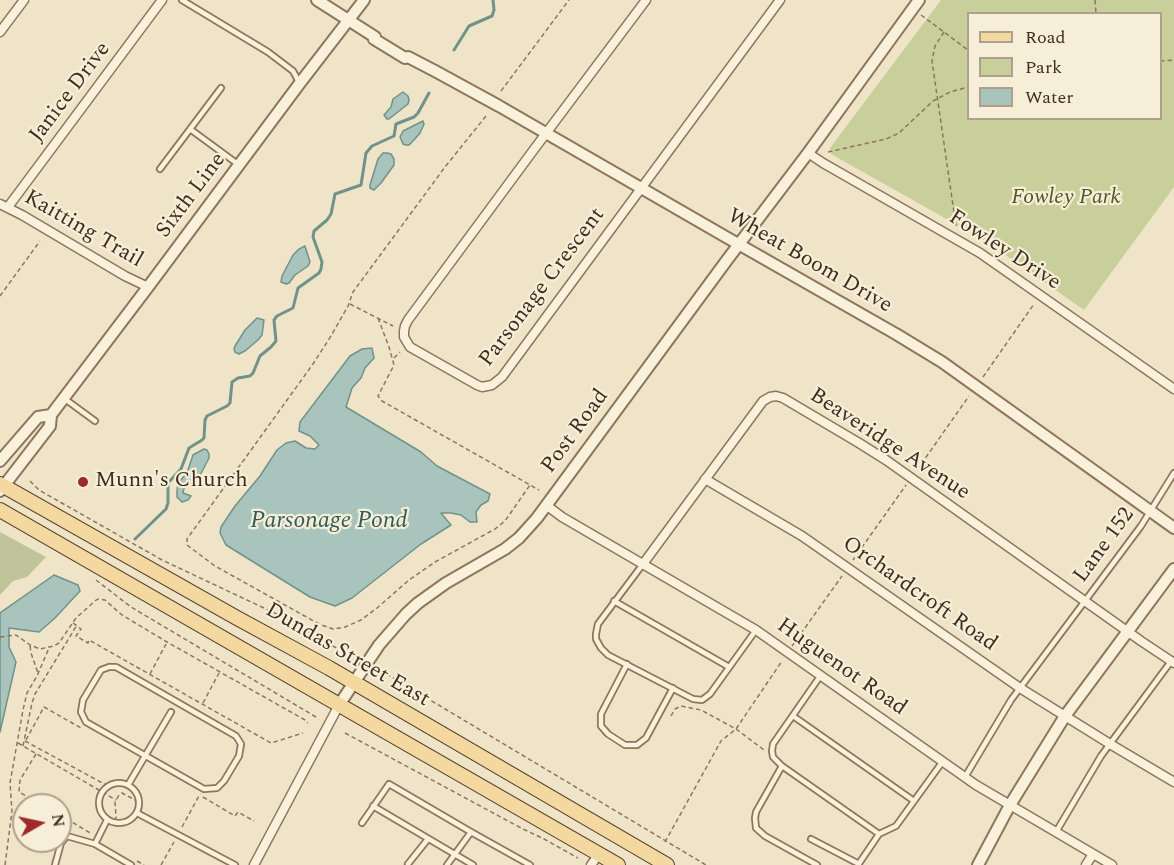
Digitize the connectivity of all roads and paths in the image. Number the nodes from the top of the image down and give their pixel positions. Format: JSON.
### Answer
{"nodes":[{"id":1,"x":24,"y":0,"type":"edge"},
{"id":2,"x":162,"y":0,"type":"edge"},
{"id":3,"x":182,"y":0,"type":"edge"},
{"id":4,"x":317,"y":0,"type":"edge"},
{"id":5,"x":364,"y":0,"type":"edge"},
{"id":6,"x":569,"y":0,"type":"edge"},
{"id":7,"x":646,"y":0,"type":"edge"},
{"id":8,"x":780,"y":0,"type":"edge"},
{"id":9,"x":916,"y":4,"type":"edge"},
{"id":10,"x":349,"y":20,"type":"junction"},
{"id":11,"x":0,"y":32,"type":"edge"},
{"id":12,"x":944,"y":32,"type":"junction"},
{"id":13,"x":967,"y":49,"type":"edge"},
{"id":14,"x":300,"y":83,"type":"junction"},
{"id":15,"x":221,"y":88,"type":"dead end"},
{"id":16,"x":967,"y":88,"type":"edge"},
{"id":17,"x":501,"y":91,"type":"dead end"},
{"id":18,"x":937,"y":99,"type":"junction"},
{"id":19,"x":486,"y":116,"type":"dead end"},
{"id":20,"x":190,"y":129,"type":"junction"},
{"id":21,"x":547,"y":133,"type":"junction"},
{"id":22,"x":828,"y":152,"type":"dead end"},
{"id":23,"x":808,"y":153,"type":"junction"},
{"id":24,"x":239,"y":165,"type":"junction"},
{"id":25,"x":160,"y":169,"type":"dead end"},
{"id":26,"x":641,"y":188,"type":"junction"},
{"id":27,"x":4,"y":206,"type":"edge"},
{"id":28,"x":957,"y":226,"type":"dead end"},
{"id":29,"x":40,"y":241,"type":"dead end"},
{"id":30,"x":739,"y":245,"type":"junction"},
{"id":31,"x":148,"y":287,"type":"junction"},
{"id":32,"x":0,"y":296,"type":"edge"},
{"id":33,"x":349,"y":303,"type":"junction"},
{"id":34,"x":1034,"y":304,"type":"dead end"},
{"id":35,"x":378,"y":318,"type":"junction"},
{"id":36,"x":393,"y":326,"type":"dead end"},
{"id":37,"x":400,"y":352,"type":"dead end"},
{"id":38,"x":393,"y":358,"type":"junction"},
{"id":39,"x":980,"y":380,"type":"dead end"},
{"id":40,"x":1174,"y":389,"type":"edge"},
{"id":41,"x":971,"y":393,"type":"dead end"},
{"id":42,"x":63,"y":398,"type":"junction"},
{"id":43,"x":51,"y":415,"type":"junction"},
{"id":44,"x":94,"y":421,"type":"dead end"},
{"id":45,"x":0,"y":461,"type":"edge"},
{"id":46,"x":1174,"y":473,"type":"edge"},
{"id":47,"x":914,"y":474,"type":"dead end"},
{"id":48,"x":705,"y":479,"type":"junction"},
{"id":49,"x":30,"y":481,"type":"dead end"},
{"id":50,"x":909,"y":482,"type":"dead end"},
{"id":51,"x":530,"y":484,"type":"junction"},
{"id":52,"x":1,"y":487,"type":"edge"},
{"id":53,"x":539,"y":490,"type":"dead end"},
{"id":54,"x":546,"y":505,"type":"junction"},
{"id":55,"x":0,"y":510,"type":"edge"},
{"id":56,"x":1151,"y":511,"type":"junction"},
{"id":57,"x":1174,"y":528,"type":"edge"},
{"id":58,"x":851,"y":563,"type":"dead end"},
{"id":59,"x":643,"y":564,"type":"junction"},
{"id":60,"x":1174,"y":569,"type":"edge"},
{"id":61,"x":844,"y":573,"type":"dead end"},
{"id":62,"x":93,"y":577,"type":"dead end"},
{"id":63,"x":614,"y":601,"type":"junction"},
{"id":64,"x":1085,"y":601,"type":"junction"},
{"id":65,"x":72,"y":622,"type":"junction"},
{"id":66,"x":76,"y":626,"type":"junction"},
{"id":67,"x":756,"y":630,"type":"junction"},
{"id":68,"x":1128,"y":632,"type":"junction"},
{"id":69,"x":0,"y":637,"type":"edge"},
{"id":70,"x":167,"y":642,"type":"junction"},
{"id":71,"x":30,"y":645,"type":"junction"},
{"id":72,"x":791,"y":647,"type":"dead end"},
{"id":73,"x":49,"y":648,"type":"junction"},
{"id":74,"x":352,"y":657,"type":"dead end"},
{"id":75,"x":782,"y":661,"type":"dead end"},
{"id":76,"x":1173,"y":661,"type":"edge"},
{"id":77,"x":627,"y":664,"type":"junction"},
{"id":78,"x":729,"y":667,"type":"junction"},
{"id":79,"x":380,"y":670,"type":"dead end"},
{"id":80,"x":220,"y":672,"type":"junction"},
{"id":81,"x":38,"y":674,"type":"junction"},
{"id":82,"x":149,"y":674,"type":"junction"},
{"id":83,"x":821,"y":675,"type":"junction"},
{"id":84,"x":354,"y":683,"type":"junction"},
{"id":85,"x":673,"y":688,"type":"junction"},
{"id":86,"x":1020,"y":688,"type":"junction"},
{"id":87,"x":202,"y":704,"type":"junction"},
{"id":88,"x":339,"y":705,"type":"junction"},
{"id":89,"x":171,"y":712,"type":"dead end"},
{"id":90,"x":671,"y":716,"type":"dead end"},
{"id":91,"x":793,"y":716,"type":"junction"},
{"id":92,"x":1065,"y":716,"type":"junction"},
{"id":93,"x":316,"y":717,"type":"dead end"},
{"id":94,"x":308,"y":723,"type":"dead end"},
{"id":95,"x":84,"y":729,"type":"dead end"},
{"id":96,"x":736,"y":729,"type":"junction"},
{"id":97,"x":303,"y":733,"type":"dead end"},
{"id":98,"x":345,"y":733,"type":"dead end"},
{"id":99,"x":26,"y":740,"type":"junction"},
{"id":100,"x":38,"y":741,"type":"dead end"},
{"id":101,"x":18,"y":743,"type":"junction"},
{"id":102,"x":1110,"y":744,"type":"junction"},
{"id":103,"x":23,"y":746,"type":"junction"},
{"id":104,"x":36,"y":746,"type":"junction"},
{"id":105,"x":36,"y":754,"type":"junction"},
{"id":106,"x":145,"y":754,"type":"junction"},
{"id":107,"x":773,"y":757,"type":"junction"},
{"id":108,"x":943,"y":761,"type":"junction"},
{"id":109,"x":782,"y":766,"type":"junction"},
{"id":110,"x":965,"y":777,"type":"junction"},
{"id":111,"x":1174,"y":782,"type":"edge"},
{"id":112,"x":128,"y":785,"type":"junction"},
{"id":113,"x":108,"y":786,"type":"junction"},
{"id":114,"x":204,"y":789,"type":"junction"},
{"id":115,"x":102,"y":792,"type":"junction"},
{"id":116,"x":22,"y":793,"type":"edge"},
{"id":117,"x":200,"y":795,"type":"junction"},
{"id":118,"x":116,"y":800,"type":"junction"},
{"id":119,"x":914,"y":801,"type":"junction"},
{"id":120,"x":139,"y":802,"type":"junction"},
{"id":121,"x":1010,"y":805,"type":"junction"},
{"id":122,"x":373,"y":806,"type":"junction"},
{"id":123,"x":137,"y":813,"type":"junction"},
{"id":124,"x":107,"y":820,"type":"junction"},
{"id":125,"x":255,"y":821,"type":"dead end"},
{"id":126,"x":72,"y":822,"type":"edge"},
{"id":127,"x":114,"y":823,"type":"junction"},
{"id":128,"x":362,"y":823,"type":"dead end"},
{"id":129,"x":181,"y":829,"type":"dead end"},
{"id":130,"x":471,"y":832,"type":"junction"},
{"id":131,"x":1056,"y":832,"type":"junction"},
{"id":132,"x":879,"y":834,"type":"junction"},
{"id":133,"x":93,"y":835,"type":"dead end"},
{"id":134,"x":72,"y":837,"type":"edge"},
{"id":135,"x":428,"y":838,"type":"junction"},
{"id":136,"x":176,"y":839,"type":"dead end"},
{"id":137,"x":811,"y":839,"type":"dead end"},
{"id":138,"x":666,"y":842,"type":"junction"},
{"id":139,"x":94,"y":844,"type":"junction"},
{"id":140,"x":456,"y":854,"type":"junction"},
{"id":141,"x":1093,"y":854,"type":"junction"},
{"id":142,"x":578,"y":858,"type":"dead end"},
{"id":143,"x":595,"y":860,"type":"edge"},
{"id":144,"x":408,"y":864,"type":"edge"},
{"id":145,"x":858,"y":864,"type":"edge"},
{"id":146,"x":5,"y":865,"type":"edge"},
{"id":147,"x":131,"y":865,"type":"edge"},
{"id":148,"x":161,"y":865,"type":"edge"},
{"id":149,"x":235,"y":865,"type":"edge"},
{"id":150,"x":254,"y":865,"type":"edge"},
{"id":151,"x":447,"y":865,"type":"edge"},
{"id":152,"x":473,"y":865,"type":"edge"},
{"id":153,"x":530,"y":865,"type":"edge"},
{"id":154,"x":618,"y":865,"type":"edge"},
{"id":155,"x":667,"y":865,"type":"edge"},
{"id":156,"x":706,"y":865,"type":"edge"},
{"id":157,"x":817,"y":865,"type":"edge"},
{"id":158,"x":978,"y":865,"type":"edge"},
{"id":159,"x":1086,"y":865,"type":"edge"},
{"id":160,"x":1113,"y":865,"type":"edge"}],
"edges":[{"from":1,"to":11,"type":"street"},
{"from":2,"to":27,"type":"street","name":"Janice Drive"},
{"from":3,"to":14,"type":"lane"},
{"from":4,"to":10,"type":"street","name":"Wheat Boom Drive"},
{"from":5,"to":10,"type":"street","name":"Sixth Line"},
{"from":6,"to":17,"type":"path"},
{"from":7,"to":21,"type":"street"},
{"from":8,"to":26,"type":"street"},
{"from":9,"to":12,"type":"path"},
{"from":9,"to":23,"type":"street","name":"Post Road"},
{"from":10,"to":14,"type":"street","name":"Sixth Line"},
{"from":10,"to":21,"type":"street","name":"Wheat Boom Drive"},
{"from":12,"to":13,"type":"path"},
{"from":12,"to":18,"type":"path"},
{"from":14,"to":24,"type":"street","name":"Sixth Line"},
{"from":15,"to":20,"type":"lane"},
{"from":16,"to":18,"type":"path"},
{"from":18,"to":22,"type":"path"},
{"from":18,"to":28,"type":"path"},
{"from":19,"to":33,"type":"path"},
{"from":20,"to":24,"type":"lane"},
{"from":20,"to":25,"type":"lane"},
{"from":21,"to":26,"type":"street","name":"Wheat Boom Drive"},
{"from":21,"to":26,"type":"street","name":"Parsonage Crescent"},
{"from":23,"to":30,"type":"street","name":"Post Road"},
{"from":23,"to":40,"type":"street","name":"Fowley Drive"},
{"from":24,"to":31,"type":"street","name":"Sixth Line"},
{"from":26,"to":30,"type":"street","name":"Wheat Boom Drive"},
{"from":27,"to":31,"type":"street","name":"Kaitting Trail"},
{"from":29,"to":32,"type":"path"},
{"from":30,"to":54,"type":"street","name":"Post Road"},
{"from":30,"to":56,"type":"street","name":"Wheat Boom Drive"},
{"from":31,"to":42,"type":"street","name":"Sixth Line"},
{"from":33,"to":35,"type":"path"},
{"from":33,"to":51,"type":"path"},
{"from":34,"to":39,"type":"path"},
{"from":35,"to":36,"type":"path"},
{"from":35,"to":38,"type":"path"},
{"from":37,"to":38,"type":"path"},
{"from":38,"to":51,"type":"path"},
{"from":41,"to":47,"type":"path"},
{"from":42,"to":43,"type":"street","name":"Sixth Line"},
{"from":42,"to":44,"type":"lane"},
{"from":43,"to":45,"type":"street","name":"Sixth Line"},
{"from":43,"to":52,"type":"street","name":"Sixth Line"},
{"from":46,"to":56,"type":"lane","name":"Lane 152"},
{"from":48,"to":59,"type":"street","name":"Beaveridge Avenue"},
{"from":48,"to":64,"type":"street","name":"Beaveridge Avenue"},
{"from":48,"to":86,"type":"street","name":"Orchardcroft Road"},
{"from":49,"to":74,"type":"path"},
{"from":50,"to":58,"type":"path"},
{"from":51,"to":53,"type":"path"},
{"from":52,"to":84,"type":"main road","name":"Dundas Street East"},
{"from":54,"to":59,"type":"street","name":"Huguenot Road"},
{"from":54,"to":84,"type":"street","name":"Post Road"},
{"from":55,"to":88,"type":"main road","name":"Dundas Street East"},
{"from":56,"to":57,"type":"street","name":"Wheat Boom Drive"},
{"from":56,"to":64,"type":"lane","name":"Lane 152"},
{"from":59,"to":63,"type":"lane"},
{"from":59,"to":67,"type":"street","name":"Huguenot Road"},
{"from":60,"to":68,"type":"street"},
{"from":61,"to":72,"type":"path"},
{"from":62,"to":93,"type":"path"},
{"from":63,"to":77,"type":"lane"},
{"from":63,"to":78,"type":"lane"},
{"from":64,"to":68,"type":"street","name":"Beaveridge Avenue"},
{"from":64,"to":86,"type":"lane","name":"Lane 152"},
{"from":65,"to":66,"type":"path"},
{"from":65,"to":70,"type":"path"},
{"from":65,"to":73,"type":"path"},
{"from":66,"to":82,"type":"path"},
{"from":66,"to":99,"type":"path"},
{"from":67,"to":78,"type":"lane"},
{"from":67,"to":83,"type":"street","name":"Huguenot Road"},
{"from":68,"to":76,"type":"street","name":"Beaveridge Avenue"},
{"from":68,"to":92,"type":"street"},
{"from":69,"to":71,"type":"path"},
{"from":70,"to":80,"type":"path"},
{"from":70,"to":82,"type":"path"},
{"from":71,"to":73,"type":"path"},
{"from":71,"to":81,"type":"path"},
{"from":73,"to":81,"type":"path"},
{"from":75,"to":96,"type":"path"},
{"from":76,"to":102,"type":"lane"},
{"from":77,"to":85,"type":"lane"},
{"from":77,"to":85,"type":"lane"},
{"from":78,"to":85,"type":"lane"},
{"from":79,"to":138,"type":"path"},
{"from":80,"to":87,"type":"path"},
{"from":80,"to":94,"type":"path"},
{"from":81,"to":101,"type":"path"},
{"from":82,"to":87,"type":"path"},
{"from":83,"to":91,"type":"lane"},
{"from":83,"to":108,"type":"street","name":"Huguenot Road"},
{"from":84,"to":88,"type":"street","name":"Post Road"},
{"from":84,"to":155,"type":"main road","name":"Dundas Street East"},
{"from":86,"to":92,"type":"street","name":"Orchardcroft Road"},
{"from":86,"to":110,"type":"lane","name":"Lane 152"},
{"from":87,"to":97,"type":"path"},
{"from":88,"to":143,"type":"main road","name":"Dundas Street East"},
{"from":88,"to":150,"type":"street","name":"Post Road"},
{"from":89,"to":106,"type":"lane"},
{"from":90,"to":96,"type":"path"},
{"from":91,"to":107,"type":"lane"},
{"from":91,"to":119,"type":"lane"},
{"from":92,"to":102,"type":"street","name":"Orchardcroft Road"},
{"from":92,"to":121,"type":"street"},
{"from":95,"to":99,"type":"path"},
{"from":96,"to":107,"type":"path"},
{"from":96,"to":138,"type":"path"},
{"from":98,"to":142,"type":"path"},
{"from":99,"to":103,"type":"path"},
{"from":99,"to":104,"type":"path"},
{"from":100,"to":104,"type":"path"},
{"from":101,"to":103,"type":"path"},
{"from":101,"to":146,"type":"path"},
{"from":102,"to":111,"type":"street","name":"Orchardcroft Road"},
{"from":102,"to":131,"type":"lane"},
{"from":103,"to":105,"type":"path"},
{"from":104,"to":113,"type":"path"},
{"from":105,"to":115,"type":"path"},
{"from":105,"to":116,"type":"path"},
{"from":106,"to":112,"type":"lane"},
{"from":106,"to":114,"type":"lane"},
{"from":106,"to":114,"type":"lane"},
{"from":107,"to":109,"type":"lane"},
{"from":108,"to":110,"type":"street","name":"Huguenot Road"},
{"from":108,"to":119,"type":"lane"},
{"from":109,"to":132,"type":"lane"},
{"from":109,"to":157,"type":"lane"},
{"from":110,"to":121,"type":"street","name":"Huguenot Road"},
{"from":112,"to":113,"type":"lane"},
{"from":112,"to":120,"type":"lane"},
{"from":113,"to":115,"type":"lane"},
{"from":114,"to":117,"type":"path"},
{"from":115,"to":118,"type":"path"},
{"from":115,"to":124,"type":"lane"},
{"from":117,"to":125,"type":"path"},
{"from":117,"to":129,"type":"path"},
{"from":118,"to":120,"type":"path"},
{"from":118,"to":127,"type":"path"},
{"from":119,"to":132,"type":"lane"},
{"from":120,"to":123,"type":"lane"},
{"from":121,"to":131,"type":"street","name":"Huguenot Road"},
{"from":121,"to":158,"type":"street"},
{"from":122,"to":128,"type":"lane"},
{"from":122,"to":130,"type":"lane"},
{"from":122,"to":135,"type":"lane"},
{"from":123,"to":127,"type":"lane"},
{"from":123,"to":149,"type":"lane"},
{"from":124,"to":127,"type":"lane"},
{"from":124,"to":139,"type":"lane"},
{"from":126,"to":133,"type":"path"},
{"from":130,"to":140,"type":"lane"},
{"from":130,"to":153,"type":"lane"},
{"from":131,"to":141,"type":"street","name":"Huguenot Road"},
{"from":132,"to":145,"type":"lane"},
{"from":134,"to":139,"type":"lane"},
{"from":135,"to":140,"type":"lane"},
{"from":135,"to":144,"type":"lane"},
{"from":136,"to":148,"type":"path"},
{"from":137,"to":145,"type":"lane"},
{"from":138,"to":156,"type":"path"},
{"from":139,"to":147,"type":"lane"},
{"from":140,"to":151,"type":"lane"},
{"from":140,"to":152,"type":"lane"},
{"from":141,"to":159,"type":"street"},
{"from":141,"to":160,"type":"street","name":"Huguenot Road"},
{"from":143,"to":154,"type":"main road","name":"Dundas Street East"}]}
